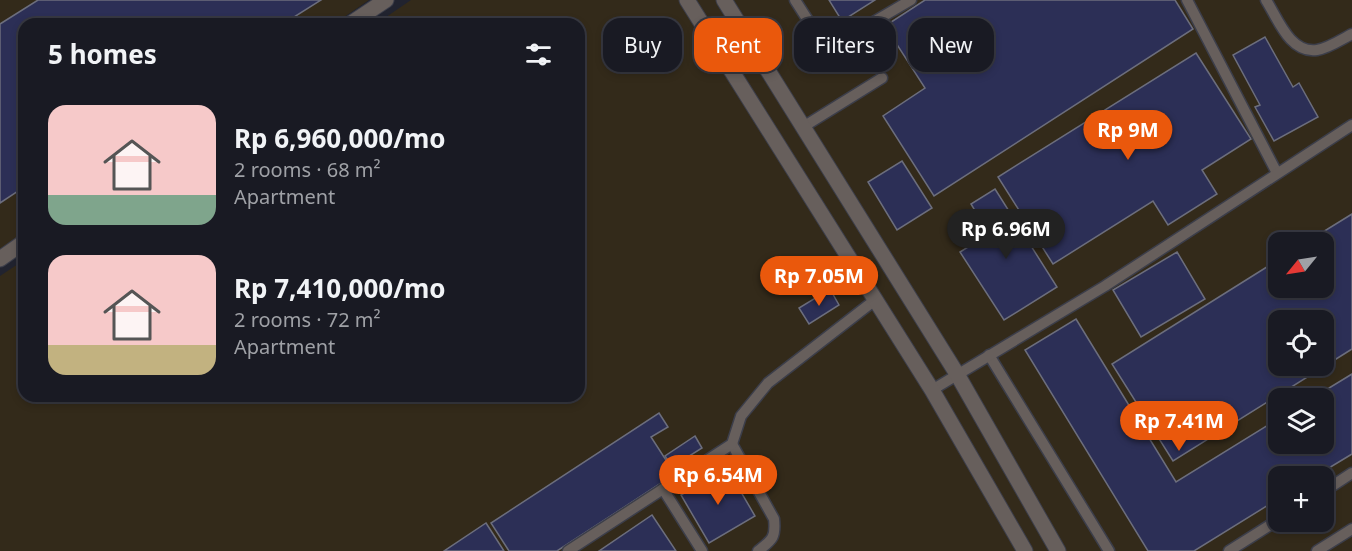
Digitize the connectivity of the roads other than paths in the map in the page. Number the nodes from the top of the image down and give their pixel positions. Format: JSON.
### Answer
{"nodes":[{"id":1,"x":386,"y":0,"type":"edge"},
{"id":2,"x":687,"y":0,"type":"edge"},
{"id":3,"x":724,"y":0,"type":"edge"},
{"id":4,"x":795,"y":0,"type":"edge"},
{"id":5,"x":911,"y":0,"type":"edge"},
{"id":6,"x":1266,"y":0,"type":"edge"},
{"id":7,"x":1192,"y":1,"type":"edge"},
{"id":8,"x":359,"y":18,"type":"edge"},
{"id":9,"x":1352,"y":34,"type":"edge"},
{"id":10,"x":882,"y":78,"type":"dead end"},
{"id":11,"x":1352,"y":125,"type":"edge"},
{"id":12,"x":803,"y":127,"type":"junction"},
{"id":13,"x":1277,"y":173,"type":"junction"},
{"id":14,"x":18,"y":247,"type":"edge"},
{"id":15,"x":0,"y":259,"type":"edge"},
{"id":16,"x":875,"y":300,"type":"junction"},
{"id":17,"x":989,"y":356,"type":"junction"},
{"id":18,"x":957,"y":375,"type":"junction"},
{"id":19,"x":932,"y":390,"type":"junction"},
{"id":20,"x":732,"y":444,"type":"junction"},
{"id":21,"x":1352,"y":473,"type":"edge"},
{"id":22,"x":1334,"y":485,"type":"edge"},
{"id":23,"x":663,"y":489,"type":"junction"},
{"id":24,"x":1268,"y":526,"type":"edge"},
{"id":25,"x":1352,"y":529,"type":"edge"},
{"id":26,"x":568,"y":551,"type":"edge"},
{"id":27,"x":702,"y":551,"type":"edge"},
{"id":28,"x":758,"y":551,"type":"edge"},
{"id":29,"x":1025,"y":551,"type":"edge"},
{"id":30,"x":1058,"y":551,"type":"edge"},
{"id":31,"x":1109,"y":551,"type":"edge"},
{"id":32,"x":1229,"y":551,"type":"edge"},
{"id":33,"x":1317,"y":551,"type":"edge"}],
"edges":[{"from":1,"to":8,"type":"street"},
{"from":2,"to":16,"type":"street"},
{"from":3,"to":12,"type":"street"},
{"from":4,"to":5,"type":"lane"},
{"from":6,"to":9,"type":"lane"},
{"from":7,"to":13,"type":"lane"},
{"from":10,"to":12,"type":"lane"},
{"from":11,"to":13,"type":"lane"},
{"from":12,"to":18,"type":"street"},
{"from":13,"to":17,"type":"lane"},
{"from":14,"to":15,"type":"street"},
{"from":16,"to":19,"type":"street"},
{"from":16,"to":20,"type":"lane"},
{"from":17,"to":18,"type":"lane"},
{"from":17,"to":31,"type":"lane"},
{"from":18,"to":19,"type":"lane"},
{"from":18,"to":30,"type":"street"},
{"from":19,"to":29,"type":"street"},
{"from":20,"to":23,"type":"lane"},
{"from":20,"to":28,"type":"lane"},
{"from":21,"to":22,"type":"lane"},
{"from":23,"to":26,"type":"lane"},
{"from":23,"to":27,"type":"lane"},
{"from":24,"to":32,"type":"lane"},
{"from":25,"to":33,"type":"lane"}]}
